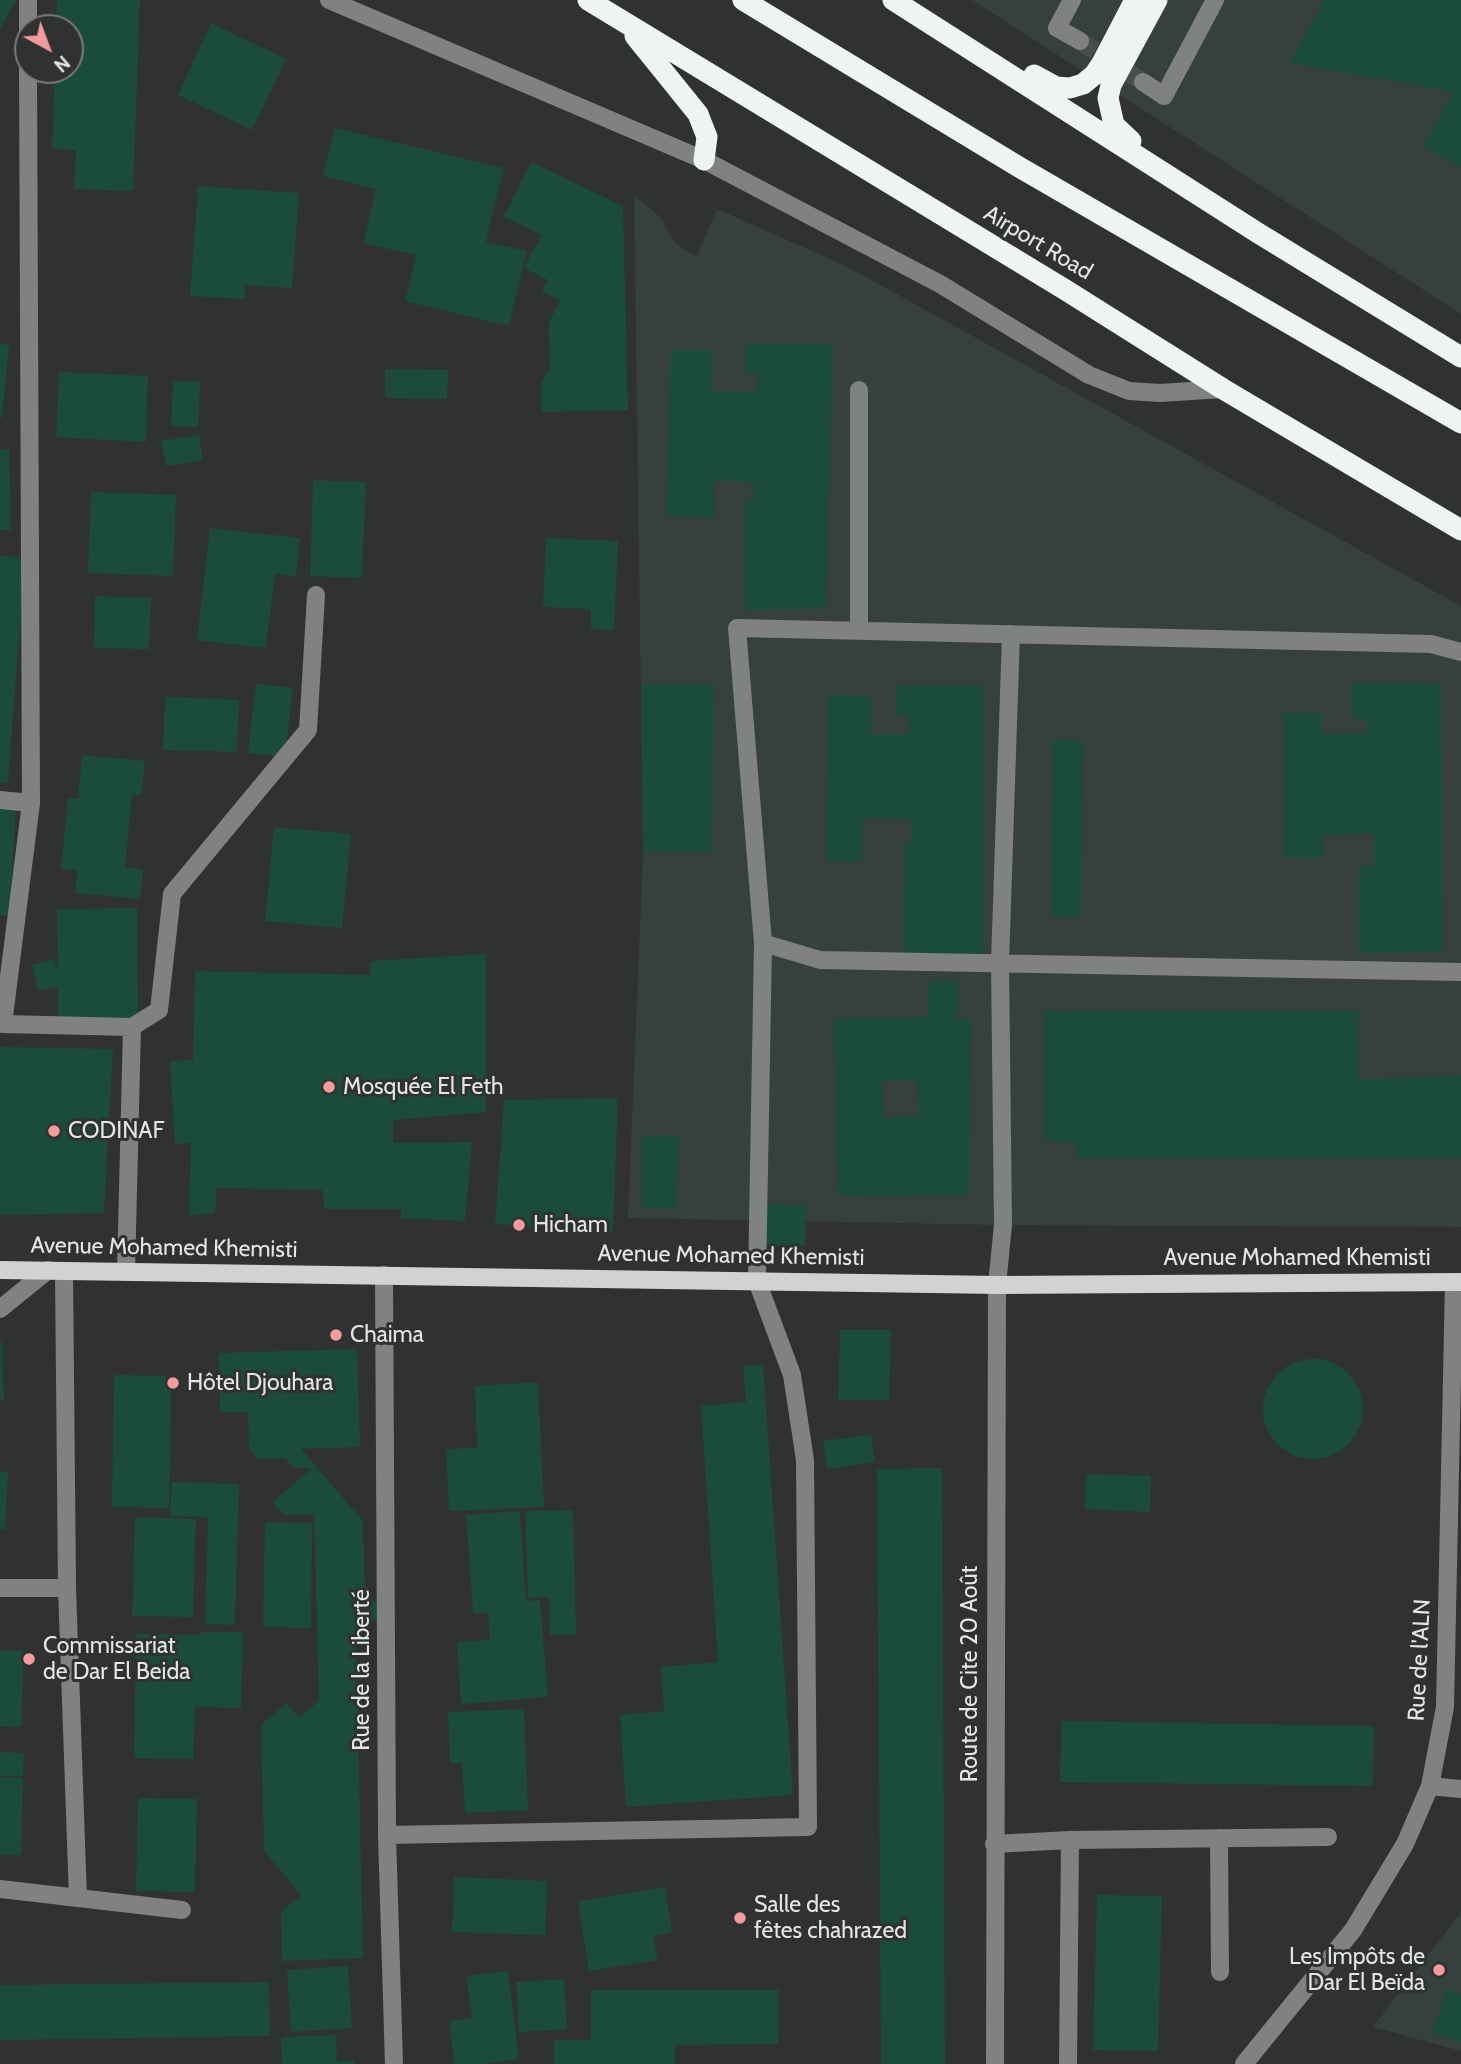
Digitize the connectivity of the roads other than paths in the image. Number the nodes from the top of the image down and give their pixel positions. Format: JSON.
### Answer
{"nodes":[{"id":1,"x":329,"y":0,"type":"edge"},
{"id":2,"x":588,"y":0,"type":"edge"},
{"id":3,"x":743,"y":0,"type":"edge"},
{"id":4,"x":893,"y":0,"type":"edge"},
{"id":5,"x":905,"y":0,"type":"edge"},
{"id":6,"x":1072,"y":0,"type":"edge"},
{"id":7,"x":1135,"y":0,"type":"edge"},
{"id":8,"x":1157,"y":0,"type":"edge"},
{"id":9,"x":1214,"y":0,"type":"edge"},
{"id":10,"x":625,"y":23,"type":"junction"},
{"id":11,"x":1080,"y":41,"type":"tunnel mouth"},
{"id":12,"x":1143,"y":82,"type":"tunnel mouth"},
{"id":13,"x":28,"y":84,"type":"edge"},
{"id":14,"x":704,"y":160,"type":"junction"},
{"id":15,"x":1258,"y":233,"type":"junction"},
{"id":16,"x":1461,"y":357,"type":"edge"},
{"id":17,"x":1223,"y":389,"type":"junction"},
{"id":18,"x":859,"y":390,"type":"dead end"},
{"id":19,"x":1461,"y":423,"type":"edge"},
{"id":20,"x":1461,"y":530,"type":"edge"},
{"id":21,"x":316,"y":595,"type":"dead end"},
{"id":22,"x":859,"y":631,"type":"junction"},
{"id":23,"x":1012,"y":634,"type":"junction"},
{"id":24,"x":1461,"y":652,"type":"edge"},
{"id":25,"x":0,"y":800,"type":"edge"},
{"id":26,"x":31,"y":803,"type":"junction"},
{"id":27,"x":763,"y":943,"type":"junction"},
{"id":28,"x":1000,"y":963,"type":"junction"},
{"id":29,"x":1461,"y":972,"type":"edge"},
{"id":30,"x":1,"y":1024,"type":"edge"},
{"id":31,"x":132,"y":1027,"type":"junction"},
{"id":32,"x":0,"y":1270,"type":"edge"},
{"id":33,"x":56,"y":1270,"type":"junction"},
{"id":34,"x":126,"y":1271,"type":"junction"},
{"id":35,"x":384,"y":1275,"type":"junction"},
{"id":36,"x":757,"y":1281,"type":"junction"},
{"id":37,"x":1458,"y":1282,"type":"edge"},
{"id":38,"x":997,"y":1285,"type":"junction"},
{"id":39,"x":0,"y":1310,"type":"edge"},
{"id":40,"x":0,"y":1588,"type":"edge"},
{"id":41,"x":67,"y":1588,"type":"junction"},
{"id":42,"x":1430,"y":1786,"type":"junction"},
{"id":43,"x":1461,"y":1789,"type":"edge"},
{"id":44,"x":387,"y":1835,"type":"junction"},
{"id":45,"x":1328,"y":1837,"type":"dead end"},
{"id":46,"x":1219,"y":1838,"type":"junction"},
{"id":47,"x":1070,"y":1840,"type":"junction"},
{"id":48,"x":994,"y":1844,"type":"junction"},
{"id":49,"x":0,"y":1889,"type":"edge"},
{"id":50,"x":78,"y":1898,"type":"junction"},
{"id":51,"x":182,"y":1910,"type":"dead end"},
{"id":52,"x":1220,"y":1972,"type":"dead end"},
{"id":53,"x":394,"y":2064,"type":"edge"},
{"id":54,"x":995,"y":2064,"type":"edge"},
{"id":55,"x":1068,"y":2064,"type":"edge"},
{"id":56,"x":1244,"y":2064,"type":"edge"}],
"edges":[{"from":1,"to":14,"type":"street"},
{"from":2,"to":10,"type":"highway","name":"Airport Road"},
{"from":3,"to":19,"type":"highway"},
{"from":4,"to":15,"type":"highway"},
{"from":5,"to":7,"type":"highway"},
{"from":6,"to":11,"type":"street"},
{"from":8,"to":15,"type":"highway"},
{"from":9,"to":12,"type":"street"},
{"from":10,"to":14,"type":"highway"},
{"from":10,"to":17,"type":"highway","name":"Airport Road"},
{"from":13,"to":26,"type":"street"},
{"from":14,"to":17,"type":"street"},
{"from":15,"to":16,"type":"highway"},
{"from":17,"to":20,"type":"highway","name":"Airport Road"},
{"from":18,"to":22,"type":"street"},
{"from":21,"to":31,"type":"street"},
{"from":22,"to":23,"type":"street"},
{"from":22,"to":27,"type":"street"},
{"from":23,"to":24,"type":"street"},
{"from":23,"to":28,"type":"street","name":"Route de Cite 20 Août"},
{"from":25,"to":26,"type":"street"},
{"from":26,"to":30,"type":"street"},
{"from":27,"to":28,"type":"street"},
{"from":27,"to":36,"type":"street"},
{"from":28,"to":29,"type":"street"},
{"from":28,"to":38,"type":"street","name":"Route de Cite 20 Août"},
{"from":30,"to":31,"type":"street"},
{"from":31,"to":34,"type":"street"},
{"from":32,"to":33,"type":"main road","name":"Avenue Mohamed Khemisti"},
{"from":33,"to":34,"type":"main road","name":"Avenue Mohamed Khemisti"},
{"from":33,"to":39,"type":"street"},
{"from":33,"to":41,"type":"street"},
{"from":34,"to":35,"type":"main road","name":"Avenue Mohamed Khemisti"},
{"from":35,"to":36,"type":"main road","name":"Avenue Mohamed Khemisti"},
{"from":35,"to":44,"type":"street","name":"Rue de la Liberté"},
{"from":36,"to":38,"type":"main road","name":"Avenue Mohamed Khemisti"},
{"from":36,"to":44,"type":"street"},
{"from":37,"to":38,"type":"main road","name":"Avenue Mohamed Khemisti"},
{"from":37,"to":42,"type":"street","name":"Rue de l'ALN"},
{"from":38,"to":48,"type":"street","name":"Route de Cite 20 Août"},
{"from":40,"to":41,"type":"street"},
{"from":41,"to":50,"type":"street"},
{"from":42,"to":43,"type":"street"},
{"from":42,"to":56,"type":"street","name":"Rue de l'ALN"},
{"from":44,"to":53,"type":"street","name":"Rue de la Liberté"},
{"from":45,"to":46,"type":"street"},
{"from":46,"to":47,"type":"street"},
{"from":46,"to":52,"type":"street"},
{"from":47,"to":48,"type":"street"},
{"from":47,"to":55,"type":"street"},
{"from":48,"to":54,"type":"street","name":"Route de Cite 20 Août"},
{"from":49,"to":50,"type":"street"},
{"from":50,"to":51,"type":"street"}]}
